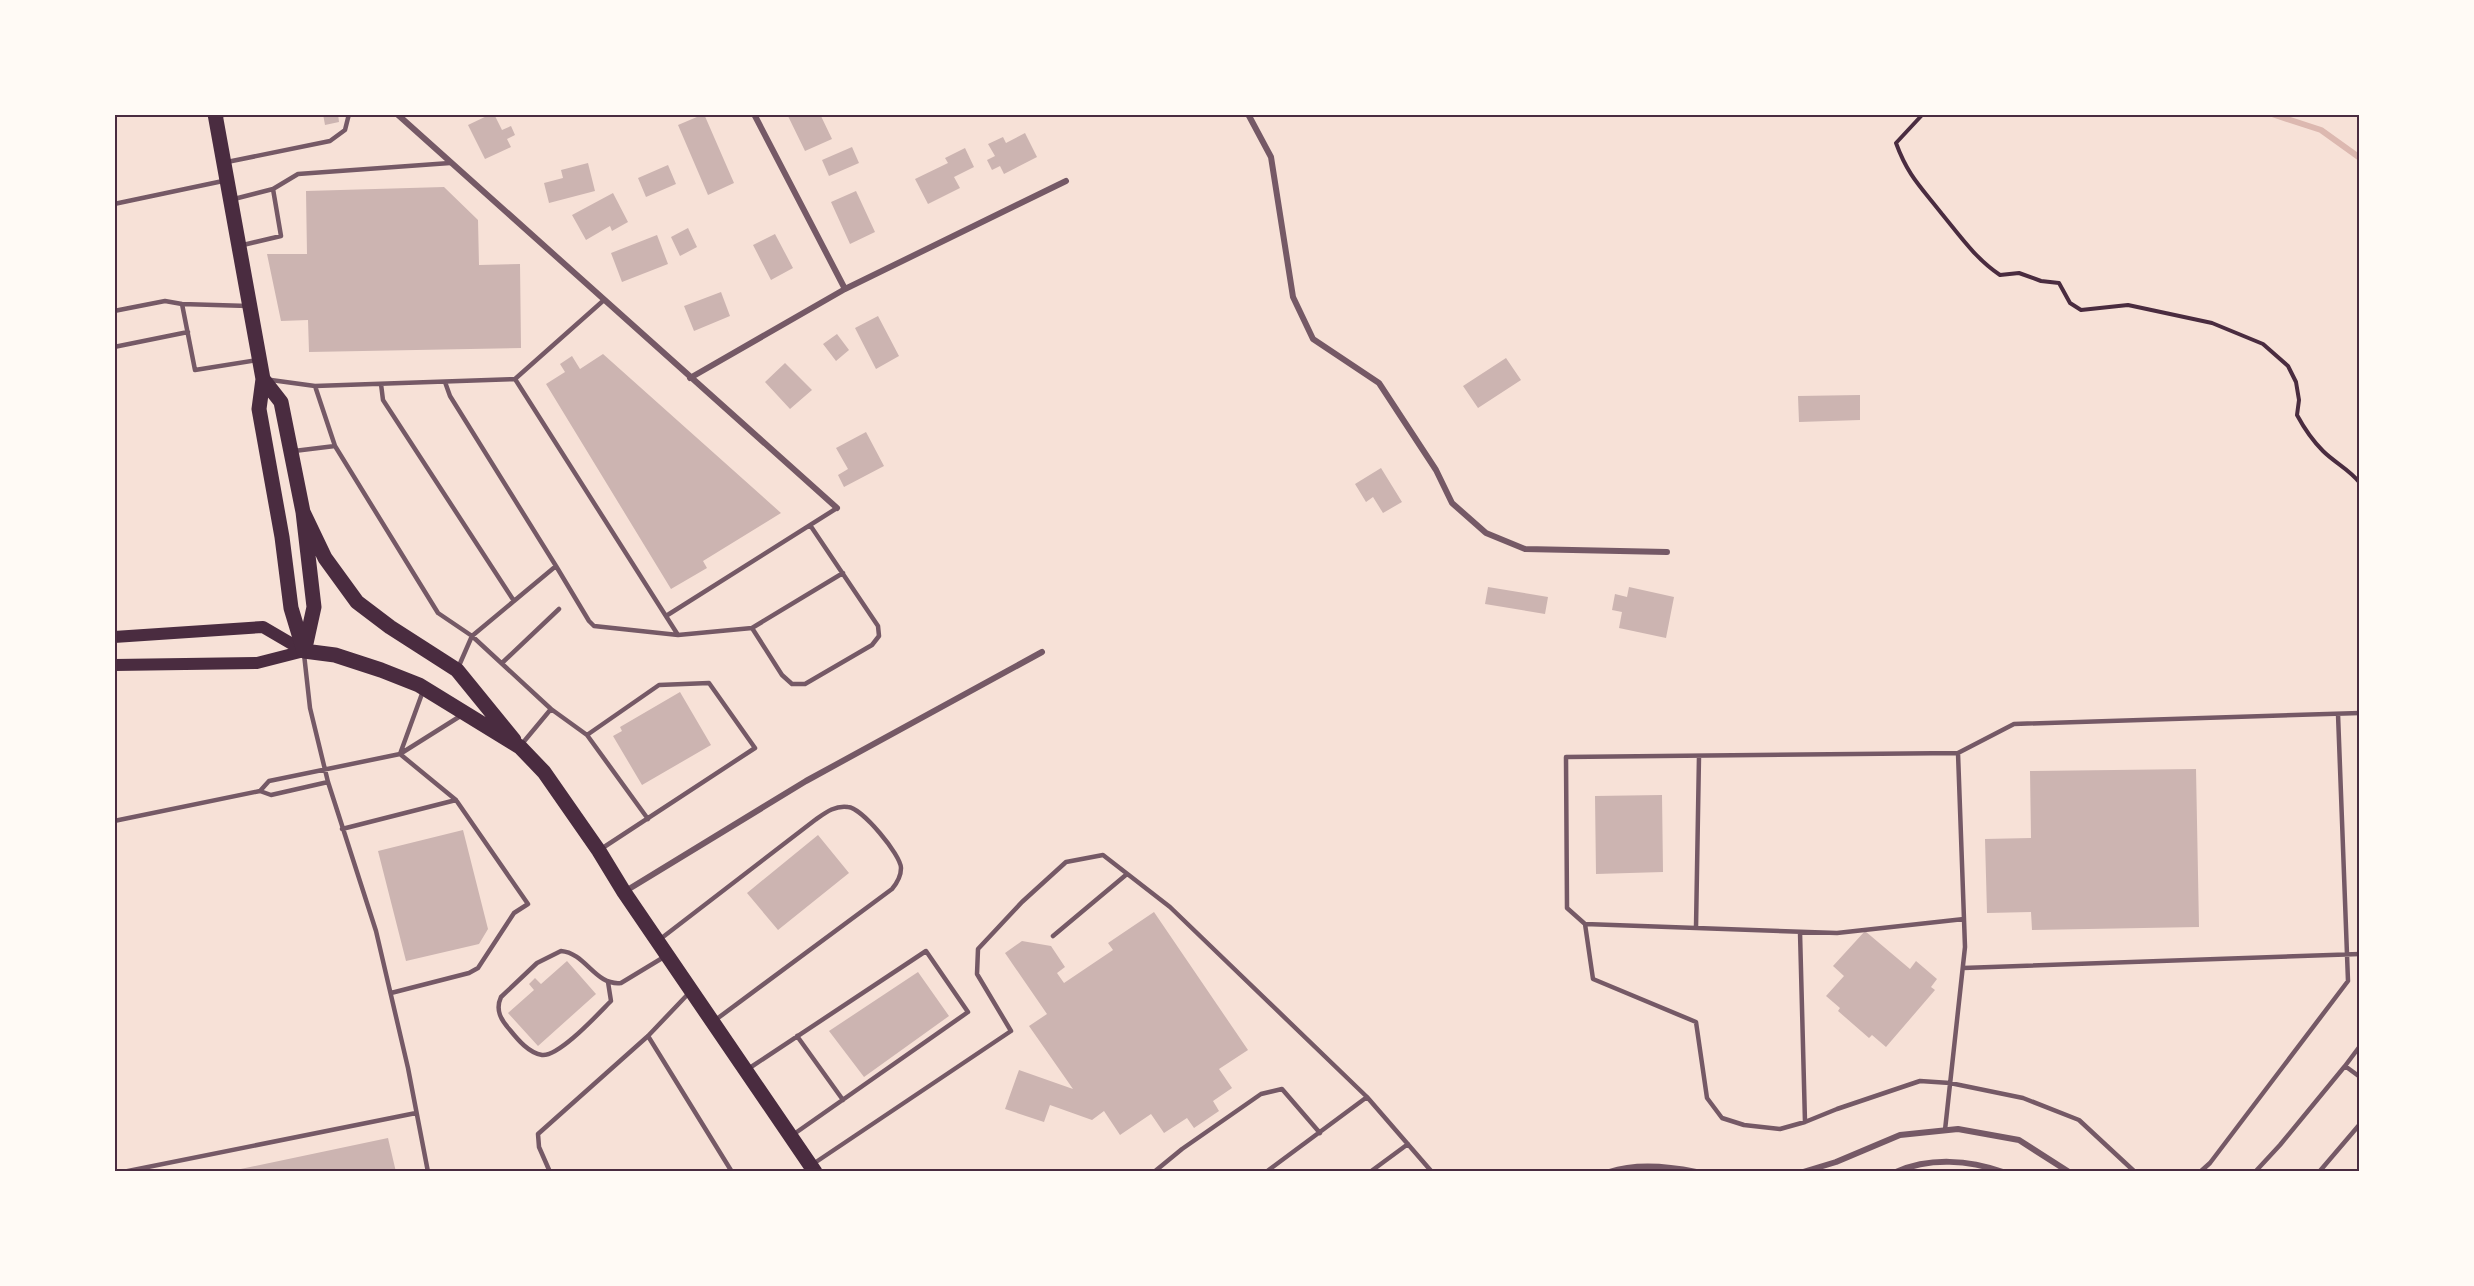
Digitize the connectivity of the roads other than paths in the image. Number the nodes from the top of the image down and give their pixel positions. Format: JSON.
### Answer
{"nodes":[{"id":1,"x":349,"y":114,"type":"edge"},
{"id":2,"x":398,"y":114,"type":"edge"},
{"id":3,"x":754,"y":114,"type":"edge"},
{"id":4,"x":1248,"y":114,"type":"edge"},
{"id":5,"x":219,"y":115,"type":"edge"},
{"id":6,"x":224,"y":162,"type":"junction"},
{"id":7,"x":450,"y":163,"type":"junction"},
{"id":8,"x":227,"y":180,"type":"junction"},
{"id":9,"x":1066,"y":181,"type":"dead end"},
{"id":10,"x":273,"y":189,"type":"junction"},
{"id":11,"x":231,"y":200,"type":"junction"},
{"id":12,"x":114,"y":204,"type":"edge"},
{"id":13,"x":240,"y":246,"type":"junction"},
{"id":14,"x":845,"y":289,"type":"junction"},
{"id":15,"x":604,"y":300,"type":"junction"},
{"id":16,"x":182,"y":304,"type":"junction"},
{"id":17,"x":252,"y":306,"type":"junction"},
{"id":18,"x":114,"y":311,"type":"edge"},
{"id":19,"x":188,"y":332,"type":"junction"},
{"id":20,"x":114,"y":347,"type":"edge"},
{"id":21,"x":260,"y":360,"type":"junction"},
{"id":22,"x":690,"y":378,"type":"junction"},
{"id":23,"x":515,"y":379,"type":"junction"},
{"id":24,"x":263,"y":380,"type":"junction"},
{"id":25,"x":445,"y":382,"type":"junction"},
{"id":26,"x":381,"y":384,"type":"junction"},
{"id":27,"x":315,"y":386,"type":"junction"},
{"id":28,"x":335,"y":446,"type":"junction"},
{"id":29,"x":292,"y":451,"type":"junction"},
{"id":30,"x":837,"y":508,"type":"joint"},
{"id":31,"x":303,"y":512,"type":"junction"},
{"id":32,"x":810,"y":525,"type":"junction"},
{"id":33,"x":1667,"y":552,"type":"dead end"},
{"id":34,"x":556,"y":566,"type":"junction"},
{"id":35,"x":843,"y":573,"type":"junction"},
{"id":36,"x":514,"y":601,"type":"junction"},
{"id":37,"x":559,"y":609,"type":"dead end"},
{"id":38,"x":666,"y":616,"type":"junction"},
{"id":39,"x":752,"y":628,"type":"junction"},
{"id":40,"x":678,"y":635,"type":"junction"},
{"id":41,"x":472,"y":636,"type":"junction"},
{"id":42,"x":114,"y":637,"type":"edge"},
{"id":43,"x":304,"y":651,"type":"junction"},
{"id":44,"x":1042,"y":652,"type":"dead end"},
{"id":45,"x":502,"y":663,"type":"junction"},
{"id":46,"x":114,"y":665,"type":"edge"},
{"id":47,"x":457,"y":670,"type":"junction"},
{"id":48,"x":424,"y":688,"type":"junction"},
{"id":49,"x":551,"y":709,"type":"junction"},
{"id":50,"x":2360,"y":713,"type":"edge"},
{"id":51,"x":463,"y":714,"type":"junction"},
{"id":52,"x":2338,"y":714,"type":"junction"},
{"id":53,"x":587,"y":735,"type":"junction"},
{"id":54,"x":520,"y":747,"type":"junction"},
{"id":55,"x":1958,"y":753,"type":"junction"},
{"id":56,"x":400,"y":754,"type":"junction"},
{"id":57,"x":1699,"y":756,"type":"junction"},
{"id":58,"x":325,"y":769,"type":"junction"},
{"id":59,"x":328,"y":782,"type":"junction"},
{"id":60,"x":260,"y":791,"type":"junction"},
{"id":61,"x":456,"y":800,"type":"junction"},
{"id":62,"x":648,"y":819,"type":"junction"},
{"id":63,"x":114,"y":821,"type":"edge"},
{"id":64,"x":342,"y":829,"type":"junction"},
{"id":65,"x":599,"y":850,"type":"junction"},
{"id":66,"x":1127,"y":874,"type":"junction"},
{"id":67,"x":624,"y":892,"type":"junction"},
{"id":68,"x":1964,"y":919,"type":"junction"},
{"id":69,"x":1585,"y":924,"type":"junction"},
{"id":70,"x":1696,"y":928,"type":"junction"},
{"id":71,"x":1800,"y":932,"type":"junction"},
{"id":72,"x":1053,"y":936,"type":"dead end"},
{"id":73,"x":657,"y":942,"type":"junction"},
{"id":74,"x":2348,"y":954,"type":"junction"},
{"id":75,"x":2360,"y":954,"type":"edge"},
{"id":76,"x":667,"y":956,"type":"junction"},
{"id":77,"x":1962,"y":968,"type":"junction"},
{"id":78,"x":608,"y":982,"type":"junction"},
{"id":79,"x":691,"y":991,"type":"junction"},
{"id":80,"x":391,"y":993,"type":"junction"},
{"id":81,"x":712,"y":1022,"type":"junction"},
{"id":82,"x":648,"y":1036,"type":"junction"},
{"id":83,"x":797,"y":1036,"type":"junction"},
{"id":84,"x":2360,"y":1046,"type":"edge"},
{"id":85,"x":2345,"y":1066,"type":"junction"},
{"id":86,"x":745,"y":1070,"type":"junction"},
{"id":87,"x":2360,"y":1077,"type":"edge"},
{"id":88,"x":1950,"y":1083,"type":"junction"},
{"id":89,"x":1366,"y":1097,"type":"junction"},
{"id":90,"x":843,"y":1100,"type":"junction"},
{"id":91,"x":417,"y":1113,"type":"junction"},
{"id":92,"x":1805,"y":1122,"type":"junction"},
{"id":93,"x":2360,"y":1124,"type":"edge"},
{"id":94,"x":1945,"y":1130,"type":"junction"},
{"id":95,"x":1320,"y":1133,"type":"junction"},
{"id":96,"x":791,"y":1136,"type":"junction"},
{"id":97,"x":1408,"y":1144,"type":"junction"},
{"id":98,"x":813,"y":1169,"type":"edge"},
{"id":99,"x":123,"y":1172,"type":"edge"},
{"id":100,"x":428,"y":1172,"type":"edge"},
{"id":101,"x":549,"y":1172,"type":"edge"},
{"id":102,"x":732,"y":1172,"type":"edge"},
{"id":103,"x":1154,"y":1172,"type":"edge"},
{"id":104,"x":1266,"y":1172,"type":"edge"},
{"id":105,"x":1370,"y":1172,"type":"edge"},
{"id":106,"x":1431,"y":1172,"type":"edge"},
{"id":107,"x":1609,"y":1172,"type":"edge"},
{"id":108,"x":1696,"y":1172,"type":"edge"},
{"id":109,"x":1803,"y":1172,"type":"edge"},
{"id":110,"x":1896,"y":1172,"type":"edge"},
{"id":111,"x":2003,"y":1172,"type":"edge"},
{"id":112,"x":2069,"y":1172,"type":"edge"},
{"id":113,"x":2135,"y":1172,"type":"edge"},
{"id":114,"x":2200,"y":1172,"type":"edge"},
{"id":115,"x":2255,"y":1172,"type":"edge"},
{"id":116,"x":2319,"y":1172,"type":"edge"}],
"edges":[{"from":1,"to":6,"type":"lane"},
{"from":2,"to":7,"type":"street"},
{"from":3,"to":14,"type":"street"},
{"from":4,"to":33,"type":"street"},
{"from":5,"to":6,"type":"main road"},
{"from":6,"to":8,"type":"main road"},
{"from":7,"to":10,"type":"lane"},
{"from":7,"to":15,"type":"street"},
{"from":8,"to":11,"type":"main road"},
{"from":8,"to":12,"type":"lane"},
{"from":9,"to":14,"type":"street"},
{"from":10,"to":11,"type":"lane"},
{"from":10,"to":13,"type":"lane"},
{"from":11,"to":13,"type":"main road"},
{"from":13,"to":17,"type":"main road"},
{"from":14,"to":22,"type":"street"},
{"from":15,"to":22,"type":"street"},
{"from":15,"to":23,"type":"lane"},
{"from":16,"to":17,"type":"lane"},
{"from":16,"to":18,"type":"lane"},
{"from":16,"to":19,"type":"lane"},
{"from":17,"to":21,"type":"main road"},
{"from":19,"to":20,"type":"lane"},
{"from":19,"to":21,"type":"lane"},
{"from":21,"to":24,"type":"main road"},
{"from":22,"to":30,"type":"street"},
{"from":23,"to":25,"type":"lane"},
{"from":23,"to":38,"type":"lane"},
{"from":24,"to":27,"type":"lane"},
{"from":24,"to":29,"type":"main road"},
{"from":24,"to":43,"type":"main road"},
{"from":25,"to":26,"type":"lane"},
{"from":25,"to":34,"type":"lane"},
{"from":26,"to":27,"type":"lane"},
{"from":26,"to":36,"type":"lane"},
{"from":27,"to":28,"type":"lane"},
{"from":28,"to":29,"type":"lane"},
{"from":28,"to":41,"type":"lane"},
{"from":29,"to":31,"type":"main road"},
{"from":30,"to":32,"type":"lane"},
{"from":31,"to":43,"type":"main road"},
{"from":31,"to":47,"type":"main road"},
{"from":32,"to":35,"type":"lane"},
{"from":32,"to":38,"type":"lane"},
{"from":34,"to":36,"type":"lane"},
{"from":34,"to":40,"type":"lane"},
{"from":35,"to":39,"type":"lane"},
{"from":35,"to":39,"type":"lane"},
{"from":36,"to":41,"type":"lane"},
{"from":37,"to":45,"type":"lane"},
{"from":38,"to":40,"type":"lane"},
{"from":39,"to":40,"type":"lane"},
{"from":41,"to":45,"type":"lane"},
{"from":41,"to":47,"type":"lane"},
{"from":42,"to":43,"type":"main road"},
{"from":43,"to":46,"type":"main road"},
{"from":43,"to":48,"type":"main road"},
{"from":43,"to":58,"type":"lane"},
{"from":44,"to":67,"type":"street"},
{"from":45,"to":49,"type":"lane"},
{"from":47,"to":54,"type":"main road"},
{"from":48,"to":51,"type":"main road"},
{"from":48,"to":56,"type":"lane"},
{"from":49,"to":53,"type":"lane"},
{"from":49,"to":54,"type":"lane"},
{"from":50,"to":52,"type":"lane"},
{"from":51,"to":54,"type":"main road"},
{"from":51,"to":56,"type":"lane"},
{"from":52,"to":55,"type":"lane"},
{"from":52,"to":74,"type":"lane"},
{"from":53,"to":62,"type":"lane"},
{"from":53,"to":62,"type":"lane"},
{"from":54,"to":65,"type":"main road"},
{"from":55,"to":57,"type":"lane"},
{"from":55,"to":68,"type":"lane"},
{"from":56,"to":58,"type":"lane"},
{"from":56,"to":61,"type":"lane"},
{"from":57,"to":69,"type":"lane"},
{"from":57,"to":70,"type":"lane"},
{"from":58,"to":59,"type":"lane"},
{"from":58,"to":60,"type":"lane"},
{"from":59,"to":60,"type":"lane"},
{"from":59,"to":64,"type":"lane"},
{"from":60,"to":63,"type":"lane"},
{"from":61,"to":64,"type":"lane"},
{"from":61,"to":80,"type":"lane"},
{"from":62,"to":65,"type":"lane"},
{"from":64,"to":80,"type":"lane"},
{"from":65,"to":67,"type":"main road"},
{"from":66,"to":72,"type":"lane"},
{"from":66,"to":89,"type":"lane"},
{"from":66,"to":98,"type":"lane"},
{"from":67,"to":73,"type":"main road"},
{"from":68,"to":71,"type":"lane"},
{"from":68,"to":77,"type":"lane"},
{"from":69,"to":70,"type":"lane"},
{"from":69,"to":92,"type":"lane"},
{"from":70,"to":71,"type":"lane"},
{"from":71,"to":92,"type":"lane"},
{"from":73,"to":76,"type":"main road"},
{"from":73,"to":81,"type":"lane"},
{"from":74,"to":75,"type":"lane"},
{"from":74,"to":77,"type":"lane"},
{"from":74,"to":114,"type":"lane"},
{"from":76,"to":78,"type":"lane"},
{"from":76,"to":79,"type":"main road"},
{"from":77,"to":88,"type":"lane"},
{"from":78,"to":78,"type":"lane"},
{"from":79,"to":81,"type":"main road"},
{"from":79,"to":82,"type":"lane"},
{"from":80,"to":91,"type":"lane"},
{"from":81,"to":86,"type":"main road"},
{"from":82,"to":101,"type":"lane"},
{"from":82,"to":102,"type":"lane"},
{"from":83,"to":86,"type":"lane"},
{"from":83,"to":90,"type":"lane"},
{"from":83,"to":90,"type":"lane"},
{"from":84,"to":85,"type":"lane"},
{"from":85,"to":87,"type":"lane"},
{"from":85,"to":115,"type":"lane"},
{"from":86,"to":96,"type":"main road"},
{"from":88,"to":92,"type":"lane"},
{"from":88,"to":94,"type":"lane"},
{"from":88,"to":113,"type":"lane"},
{"from":89,"to":95,"type":"lane"},
{"from":89,"to":97,"type":"lane"},
{"from":90,"to":96,"type":"lane"},
{"from":91,"to":99,"type":"lane"},
{"from":91,"to":100,"type":"lane"},
{"from":93,"to":116,"type":"lane"},
{"from":94,"to":109,"type":"street"},
{"from":94,"to":112,"type":"street"},
{"from":95,"to":103,"type":"lane"},
{"from":95,"to":104,"type":"lane"},
{"from":96,"to":98,"type":"main road"},
{"from":97,"to":105,"type":"lane"},
{"from":97,"to":106,"type":"lane"},
{"from":107,"to":108,"type":"street"},
{"from":110,"to":111,"type":"street"}]}
